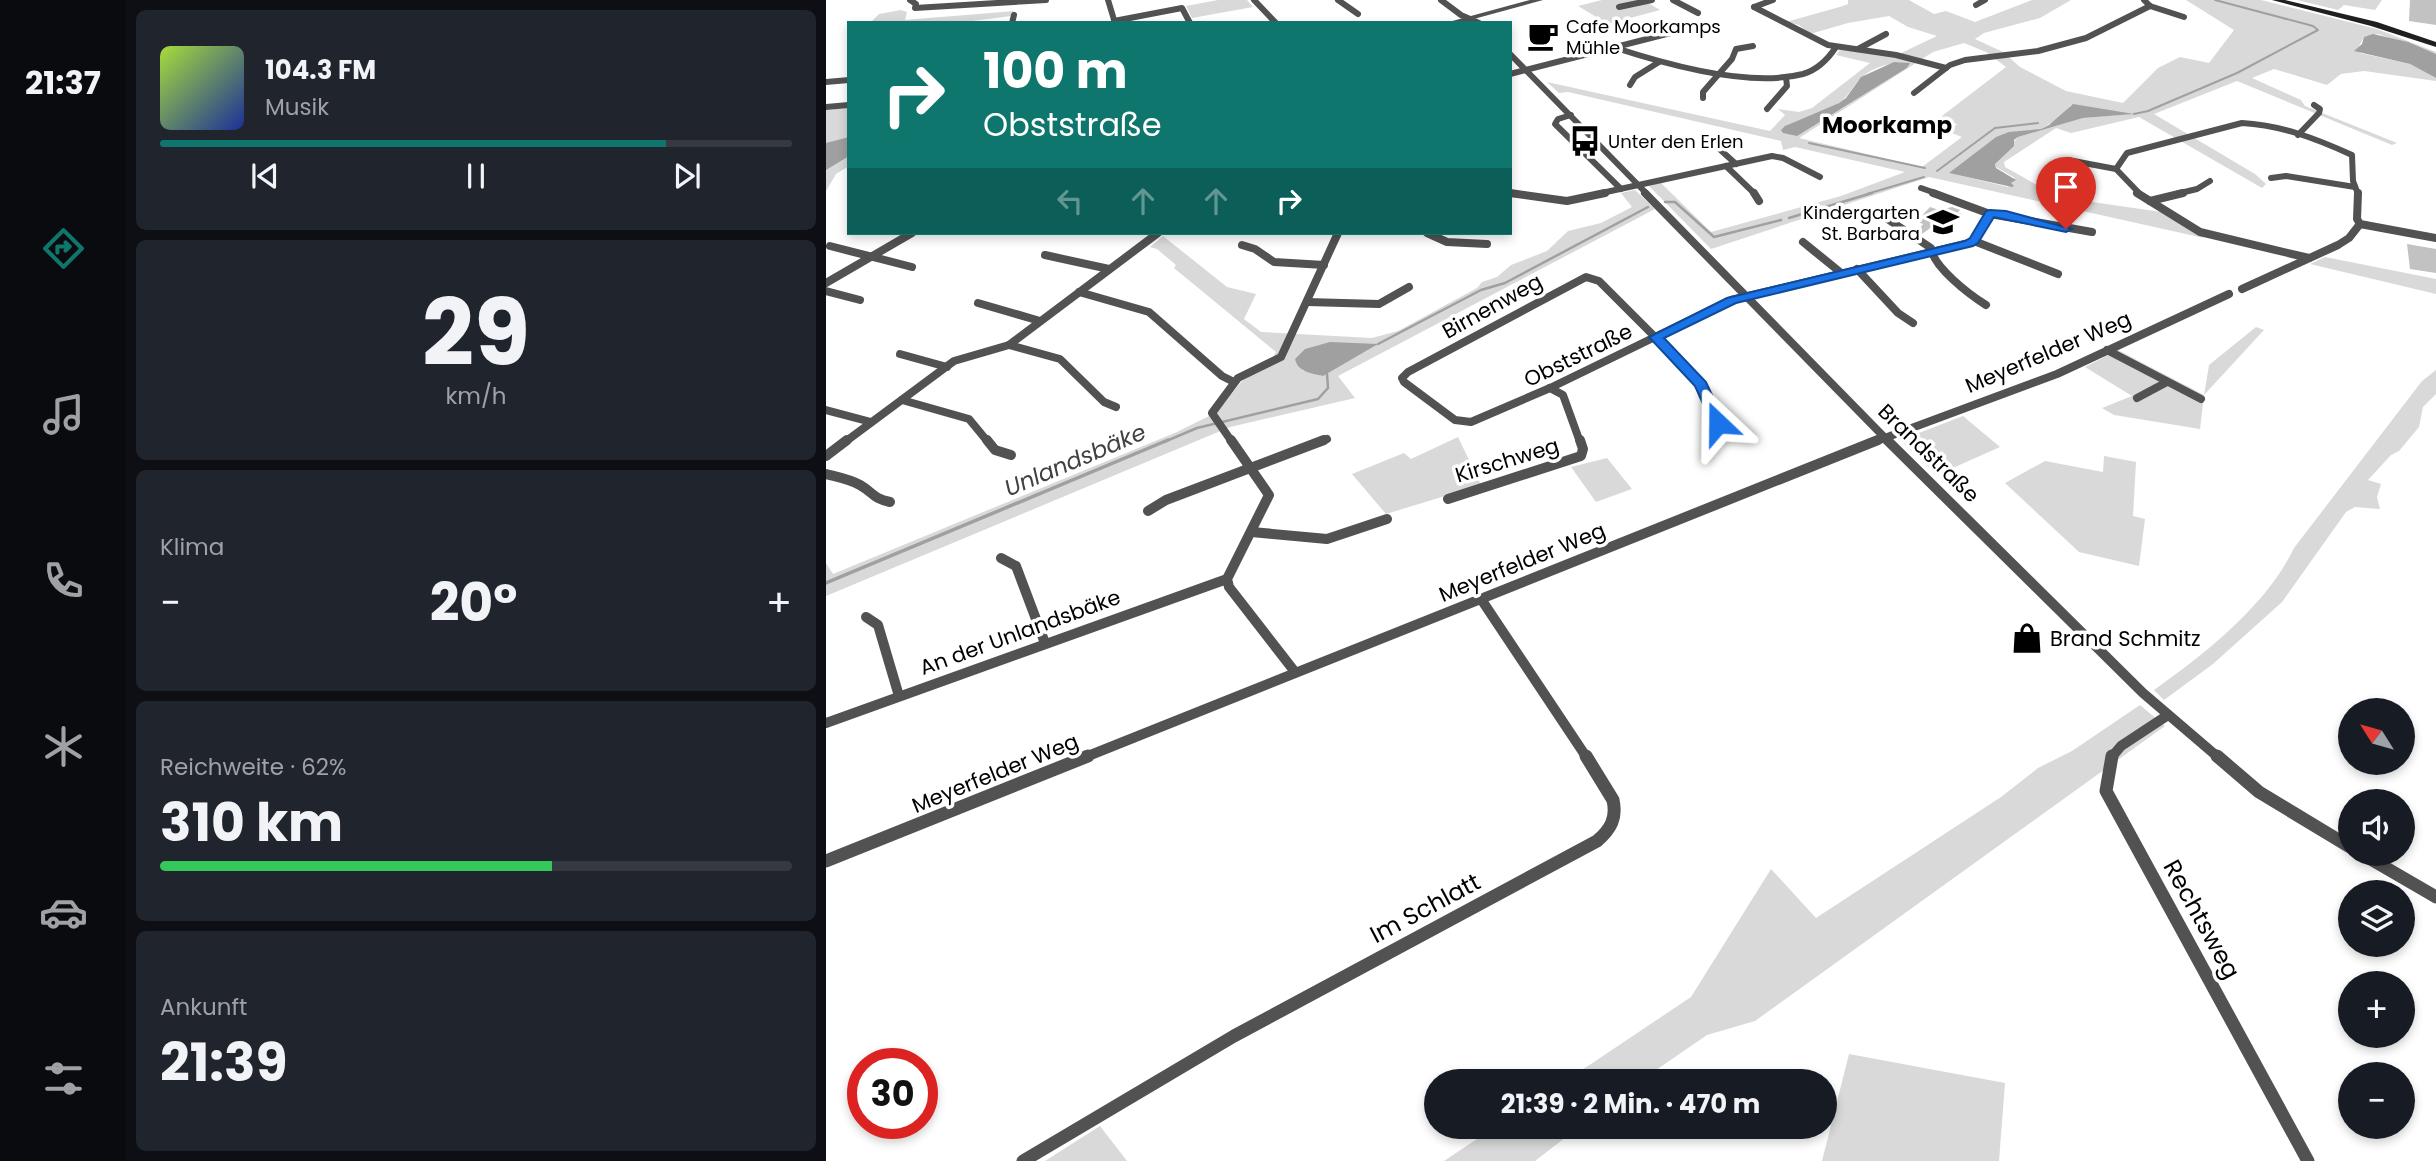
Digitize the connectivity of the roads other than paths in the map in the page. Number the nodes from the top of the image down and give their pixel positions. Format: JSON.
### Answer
{"nodes":[{"id":1,"x":910,"y":0,"type":"edge"},
{"id":2,"x":1046,"y":0,"type":"edge"},
{"id":3,"x":1108,"y":0,"type":"edge"},
{"id":4,"x":1254,"y":0,"type":"edge"},
{"id":5,"x":1338,"y":0,"type":"edge"},
{"id":6,"x":1441,"y":0,"type":"edge"},
{"id":7,"x":1539,"y":0,"type":"edge"},
{"id":8,"x":1652,"y":0,"type":"edge"},
{"id":9,"x":1673,"y":0,"type":"edge"},
{"id":10,"x":1773,"y":0,"type":"edge"},
{"id":11,"x":1985,"y":0,"type":"edge"},
{"id":12,"x":2144,"y":0,"type":"edge"},
{"id":13,"x":2276,"y":0,"type":"edge"},
{"id":14,"x":985,"y":2,"type":"edge"},
{"id":15,"x":1976,"y":5,"type":"dead end"},
{"id":16,"x":2150,"y":6,"type":"junction"},
{"id":17,"x":1619,"y":7,"type":"dead end"},
{"id":18,"x":1698,"y":13,"type":"dead end"},
{"id":19,"x":1358,"y":14,"type":"dead end"},
{"id":20,"x":1014,"y":15,"type":"dead end"},
{"id":21,"x":2184,"y":17,"type":"dead end"},
{"id":22,"x":1471,"y":18,"type":"junction"},
{"id":23,"x":1012,"y":21,"type":"edge"},
{"id":24,"x":1115,"y":21,"type":"edge"},
{"id":25,"x":1120,"y":21,"type":"edge"},
{"id":26,"x":1189,"y":21,"type":"edge"},
{"id":27,"x":1274,"y":21,"type":"edge"},
{"id":28,"x":1458,"y":21,"type":"edge"},
{"id":29,"x":1476,"y":21,"type":"edge"},
{"id":30,"x":1698,"y":26,"type":"dead end"},
{"id":31,"x":1886,"y":34,"type":"dead end"},
{"id":32,"x":2436,"y":45,"type":"edge"},
{"id":33,"x":1753,"y":46,"type":"dead end"},
{"id":34,"x":1836,"y":47,"type":"junction"},
{"id":35,"x":1616,"y":48,"type":"junction"},
{"id":36,"x":1858,"y":50,"type":"junction"},
{"id":37,"x":1512,"y":56,"type":"edge"},
{"id":38,"x":1659,"y":62,"type":"junction"},
{"id":39,"x":1946,"y":68,"type":"junction"},
{"id":40,"x":1527,"y":71,"type":"junction"},
{"id":41,"x":1719,"y":72,"type":"junction"},
{"id":42,"x":1512,"y":74,"type":"edge"},
{"id":43,"x":1786,"y":77,"type":"junction"},
{"id":44,"x":847,"y":80,"type":"edge"},
{"id":45,"x":826,"y":82,"type":"edge"},
{"id":46,"x":1630,"y":85,"type":"dead end"},
{"id":47,"x":1914,"y":93,"type":"dead end"},
{"id":48,"x":1703,"y":98,"type":"dead end"},
{"id":49,"x":847,"y":105,"type":"edge"},
{"id":50,"x":2314,"y":105,"type":"dead end"},
{"id":51,"x":826,"y":107,"type":"edge"},
{"id":52,"x":1767,"y":109,"type":"dead end"},
{"id":53,"x":1571,"y":114,"type":"junction"},
{"id":54,"x":2298,"y":135,"type":"junction"},
{"id":55,"x":1712,"y":138,"type":"dead end"},
{"id":56,"x":2068,"y":160,"type":"dead end"},
{"id":57,"x":1736,"y":164,"type":"junction"},
{"id":58,"x":1726,"y":166,"type":"junction"},
{"id":59,"x":2116,"y":169,"type":"junction"},
{"id":60,"x":1820,"y":177,"type":"dead end"},
{"id":61,"x":2271,"y":177,"type":"dead end"},
{"id":62,"x":2210,"y":181,"type":"dead end"},
{"id":63,"x":1639,"y":185,"type":"junction"},
{"id":64,"x":2355,"y":187,"type":"junction"},
{"id":65,"x":1921,"y":188,"type":"dead end"},
{"id":66,"x":1621,"y":189,"type":"junction"},
{"id":67,"x":1512,"y":193,"type":"edge"},
{"id":68,"x":1759,"y":201,"type":"dead end"},
{"id":69,"x":2150,"y":201,"type":"junction"},
{"id":70,"x":1990,"y":214,"type":"junction"},
{"id":71,"x":1883,"y":216,"type":"dead end"},
{"id":72,"x":2360,"y":224,"type":"junction"},
{"id":73,"x":2092,"y":232,"type":"dead end"},
{"id":74,"x":909,"y":235,"type":"edge"},
{"id":75,"x":1155,"y":235,"type":"edge"},
{"id":76,"x":1337,"y":235,"type":"edge"},
{"id":77,"x":1430,"y":235,"type":"edge"},
{"id":78,"x":2436,"y":238,"type":"edge"},
{"id":79,"x":1974,"y":241,"type":"junction"},
{"id":80,"x":1803,"y":242,"type":"dead end"},
{"id":81,"x":1487,"y":244,"type":"dead end"},
{"id":82,"x":830,"y":246,"type":"dead end"},
{"id":83,"x":1242,"y":246,"type":"dead end"},
{"id":84,"x":1930,"y":253,"type":"junction"},
{"id":85,"x":1045,"y":255,"type":"dead end"},
{"id":86,"x":874,"y":257,"type":"junction"},
{"id":87,"x":2309,"y":258,"type":"junction"},
{"id":88,"x":1324,"y":265,"type":"junction"},
{"id":89,"x":912,"y":267,"type":"dead end"},
{"id":90,"x":1109,"y":269,"type":"junction"},
{"id":91,"x":1857,"y":269,"type":"junction"},
{"id":92,"x":1840,"y":272,"type":"junction"},
{"id":93,"x":2058,"y":274,"type":"dead end"},
{"id":94,"x":826,"y":283,"type":"edge"},
{"id":95,"x":1409,"y":287,"type":"dead end"},
{"id":96,"x":2242,"y":289,"type":"dead end"},
{"id":97,"x":826,"y":291,"type":"edge"},
{"id":98,"x":1079,"y":292,"type":"junction"},
{"id":99,"x":2229,"y":294,"type":"dead end"},
{"id":100,"x":1746,"y":296,"type":"junction"},
{"id":101,"x":860,"y":300,"type":"dead end"},
{"id":102,"x":1307,"y":302,"type":"junction"},
{"id":103,"x":978,"y":303,"type":"dead end"},
{"id":104,"x":1986,"y":306,"type":"dead end"},
{"id":105,"x":1040,"y":321,"type":"junction"},
{"id":106,"x":1913,"y":323,"type":"dead end"},
{"id":107,"x":1656,"y":337,"type":"junction"},
{"id":108,"x":1009,"y":345,"type":"junction"},
{"id":109,"x":2107,"y":350,"type":"junction"},
{"id":110,"x":901,"y":354,"type":"dead end"},
{"id":111,"x":947,"y":367,"type":"junction"},
{"id":112,"x":1234,"y":382,"type":"junction"},
{"id":113,"x":2168,"y":382,"type":"junction"},
{"id":114,"x":1550,"y":388,"type":"junction"},
{"id":115,"x":2137,"y":398,"type":"dead end"},
{"id":116,"x":2201,"y":399,"type":"dead end"},
{"id":117,"x":902,"y":400,"type":"junction"},
{"id":118,"x":1116,"y":407,"type":"dead end"},
{"id":119,"x":826,"y":410,"type":"edge"},
{"id":120,"x":871,"y":422,"type":"junction"},
{"id":121,"x":1462,"y":422,"type":"joint"},
{"id":122,"x":1715,"y":434,"type":"dead end"},
{"id":123,"x":1327,"y":439,"type":"dead end"},
{"id":124,"x":1885,"y":439,"type":"junction"},
{"id":125,"x":1011,"y":455,"type":"dead end"},
{"id":126,"x":826,"y":456,"type":"edge"},
{"id":127,"x":1251,"y":467,"type":"junction"},
{"id":128,"x":826,"y":474,"type":"edge"},
{"id":129,"x":1448,"y":499,"type":"dead end"},
{"id":130,"x":890,"y":502,"type":"dead end"},
{"id":131,"x":1148,"y":511,"type":"dead end"},
{"id":132,"x":1387,"y":519,"type":"dead end"},
{"id":133,"x":1252,"y":532,"type":"junction"},
{"id":134,"x":1001,"y":558,"type":"dead end"},
{"id":135,"x":1227,"y":579,"type":"junction"},
{"id":136,"x":1481,"y":599,"type":"junction"},
{"id":137,"x":866,"y":617,"type":"dead end"},
{"id":138,"x":1045,"y":643,"type":"junction"},
{"id":139,"x":1295,"y":672,"type":"junction"},
{"id":140,"x":899,"y":696,"type":"junction"},
{"id":141,"x":2168,"y":715,"type":"junction"},
{"id":142,"x":826,"y":723,"type":"edge"},
{"id":143,"x":2338,"y":840,"type":"edge"},
{"id":144,"x":826,"y":861,"type":"edge"},
{"id":145,"x":2383,"y":866,"type":"edge"},
{"id":146,"x":2436,"y":897,"type":"edge"},
{"id":147,"x":1023,"y":1161,"type":"edge"},
{"id":148,"x":2308,"y":1161,"type":"edge"}],
"edges":[{"from":1,"to":14,"type":"street"},
{"from":2,"to":14,"type":"street"},
{"from":3,"to":24,"type":"street"},
{"from":4,"to":27,"type":"street"},
{"from":5,"to":19,"type":"street"},
{"from":6,"to":22,"type":"street"},
{"from":7,"to":22,"type":"street"},
{"from":8,"to":17,"type":"street"},
{"from":9,"to":18,"type":"street"},
{"from":10,"to":34,"type":"street"},
{"from":11,"to":15,"type":"street"},
{"from":12,"to":16,"type":"street"},
{"from":13,"to":32,"type":"main road"},
{"from":16,"to":21,"type":"street"},
{"from":16,"to":39,"type":"street"},
{"from":20,"to":23,"type":"street"},
{"from":22,"to":28,"type":"street"},
{"from":22,"to":29,"type":"street"},
{"from":25,"to":26,"type":"street"},
{"from":30,"to":35,"type":"street"},
{"from":31,"to":36,"type":"street"},
{"from":33,"to":41,"type":"street"},
{"from":34,"to":36,"type":"street"},
{"from":34,"to":43,"type":"street"},
{"from":35,"to":38,"type":"street"},
{"from":35,"to":40,"type":"street"},
{"from":36,"to":39,"type":"street"},
{"from":37,"to":40,"type":"street","name":"Brandstraße"},
{"from":38,"to":41,"type":"street"},
{"from":38,"to":46,"type":"street"},
{"from":39,"to":47,"type":"street"},
{"from":40,"to":42,"type":"street"},
{"from":40,"to":53,"type":"street","name":"Brandstraße"},
{"from":41,"to":43,"type":"street"},
{"from":41,"to":48,"type":"street"},
{"from":43,"to":52,"type":"street"},
{"from":44,"to":45,"type":"street"},
{"from":49,"to":51,"type":"street"},
{"from":50,"to":54,"type":"street"},
{"from":53,"to":63,"type":"street","name":"Brandstraße"},
{"from":53,"to":66,"type":"street"},
{"from":54,"to":59,"type":"street"},
{"from":54,"to":64,"type":"street"},
{"from":55,"to":57,"type":"street"},
{"from":56,"to":59,"type":"street"},
{"from":57,"to":58,"type":"street"},
{"from":57,"to":60,"type":"street"},
{"from":58,"to":63,"type":"street"},
{"from":58,"to":68,"type":"street"},
{"from":59,"to":69,"type":"street"},
{"from":61,"to":64,"type":"street"},
{"from":62,"to":69,"type":"street"},
{"from":63,"to":66,"type":"street"},
{"from":63,"to":100,"type":"street","name":"Brandstraße"},
{"from":64,"to":72,"type":"street"},
{"from":65,"to":70,"type":"street"},
{"from":66,"to":67,"type":"street"},
{"from":69,"to":87,"type":"street"},
{"from":70,"to":73,"type":"street"},
{"from":70,"to":79,"type":"street"},
{"from":71,"to":84,"type":"street"},
{"from":72,"to":78,"type":"street"},
{"from":72,"to":87,"type":"street"},
{"from":74,"to":86,"type":"street"},
{"from":75,"to":90,"type":"street"},
{"from":76,"to":88,"type":"street"},
{"from":77,"to":81,"type":"street"},
{"from":79,"to":84,"type":"street","name":"Obststraße"},
{"from":79,"to":93,"type":"street"},
{"from":80,"to":92,"type":"street"},
{"from":82,"to":86,"type":"street"},
{"from":83,"to":88,"type":"street"},
{"from":84,"to":91,"type":"street","name":"Obststraße"},
{"from":84,"to":104,"type":"street"},
{"from":85,"to":90,"type":"street"},
{"from":86,"to":89,"type":"street"},
{"from":86,"to":94,"type":"street"},
{"from":87,"to":96,"type":"street"},
{"from":88,"to":102,"type":"street"},
{"from":90,"to":98,"type":"street"},
{"from":91,"to":92,"type":"street","name":"Obststraße"},
{"from":91,"to":106,"type":"street"},
{"from":92,"to":100,"type":"street","name":"Obststraße"},
{"from":95,"to":102,"type":"street"},
{"from":97,"to":101,"type":"street"},
{"from":98,"to":105,"type":"street"},
{"from":98,"to":112,"type":"street"},
{"from":99,"to":109,"type":"street","name":"Meyerfelder Weg"},
{"from":100,"to":107,"type":"street","name":"Obststraße"},
{"from":100,"to":124,"type":"street","name":"Brandstraße"},
{"from":102,"to":112,"type":"street"},
{"from":103,"to":105,"type":"street"},
{"from":105,"to":108,"type":"street"},
{"from":107,"to":114,"type":"street","name":"Obststraße"},
{"from":107,"to":121,"type":"street","name":"Birnenweg"},
{"from":107,"to":122,"type":"street"},
{"from":108,"to":111,"type":"street"},
{"from":108,"to":118,"type":"street"},
{"from":109,"to":113,"type":"street"},
{"from":109,"to":124,"type":"street","name":"Meyerfelder Weg"},
{"from":110,"to":111,"type":"street"},
{"from":111,"to":117,"type":"street"},
{"from":112,"to":127,"type":"street"},
{"from":113,"to":115,"type":"street"},
{"from":113,"to":116,"type":"street"},
{"from":114,"to":121,"type":"street","name":"Obststraße"},
{"from":114,"to":129,"type":"street","name":"Kirschweg"},
{"from":117,"to":120,"type":"street"},
{"from":117,"to":125,"type":"street"},
{"from":119,"to":120,"type":"street"},
{"from":120,"to":126,"type":"street"},
{"from":123,"to":127,"type":"street"},
{"from":124,"to":136,"type":"street","name":"Meyerfelder Weg"},
{"from":124,"to":141,"type":"street","name":"Brandstraße"},
{"from":127,"to":131,"type":"street"},
{"from":127,"to":133,"type":"street"},
{"from":128,"to":130,"type":"street"},
{"from":132,"to":133,"type":"street"},
{"from":133,"to":135,"type":"street"},
{"from":134,"to":138,"type":"street"},
{"from":135,"to":138,"type":"street","name":"An der Unlandsbäke"},
{"from":135,"to":139,"type":"street"},
{"from":136,"to":139,"type":"street","name":"Meyerfelder Weg"},
{"from":136,"to":147,"type":"street","name":"Im Schlatt"},
{"from":137,"to":140,"type":"street"},
{"from":138,"to":140,"type":"street","name":"An der Unlandsbäke"},
{"from":139,"to":144,"type":"street","name":"Meyerfelder Weg"},
{"from":140,"to":142,"type":"street","name":"An der Unlandsbäke"},
{"from":141,"to":143,"type":"street","name":"Brandstraße"},
{"from":141,"to":148,"type":"street","name":"Rechtsweg"},
{"from":145,"to":146,"type":"street"}]}
